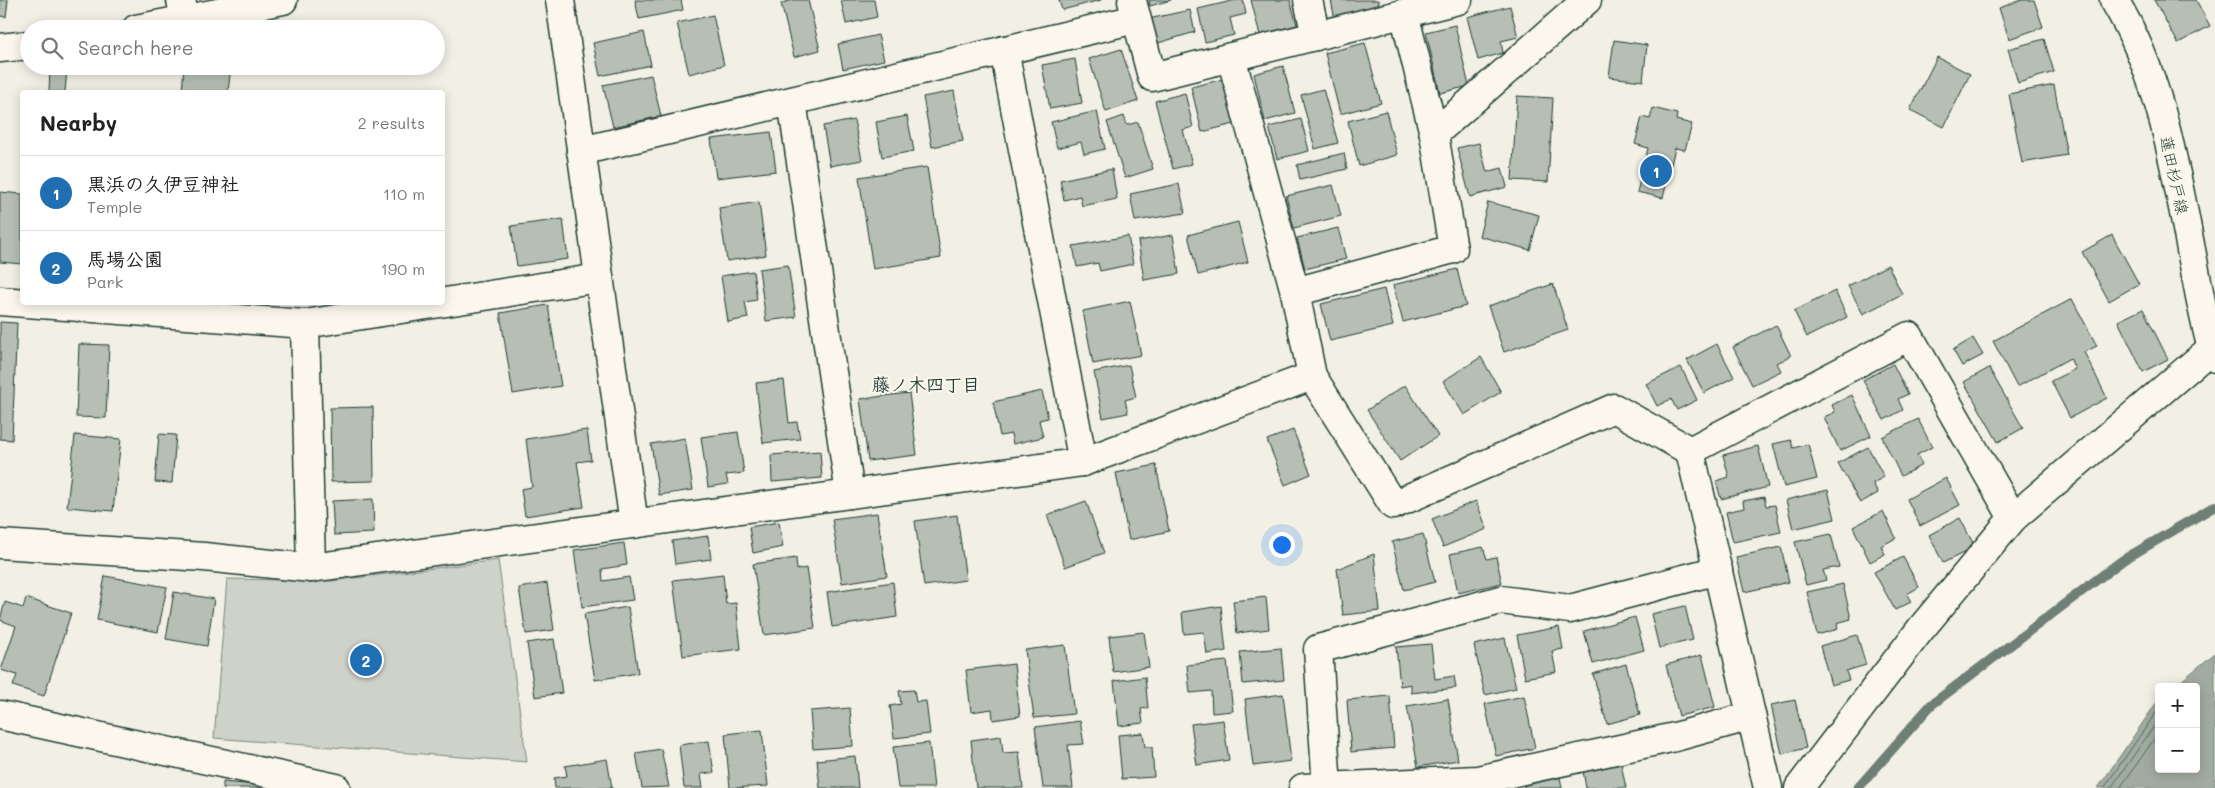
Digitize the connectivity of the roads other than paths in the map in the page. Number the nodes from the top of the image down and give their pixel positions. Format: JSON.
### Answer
{"nodes":[{"id":1,"x":283,"y":0,"type":"edge"},
{"id":2,"x":560,"y":0,"type":"edge"},
{"id":3,"x":1308,"y":0,"type":"edge"},
{"id":4,"x":1458,"y":0,"type":"edge"},
{"id":5,"x":1587,"y":0,"type":"edge"},
{"id":6,"x":2114,"y":0,"type":"edge"},
{"id":7,"x":1134,"y":9,"type":"edge"},
{"id":8,"x":183,"y":10,"type":"edge"},
{"id":9,"x":1404,"y":14,"type":"junction"},
{"id":10,"x":158,"y":20,"type":"edge"},
{"id":11,"x":1316,"y":36,"type":"junction"},
{"id":12,"x":20,"y":46,"type":"edge"},
{"id":13,"x":0,"y":48,"type":"edge"},
{"id":14,"x":1004,"y":50,"type":"junction"},
{"id":15,"x":1231,"y":57,"type":"junction"},
{"id":16,"x":792,"y":101,"type":"junction"},
{"id":17,"x":1434,"y":134,"type":"junction"},
{"id":18,"x":581,"y":151,"type":"junction"},
{"id":19,"x":599,"y":278,"type":"junction"},
{"id":20,"x":1294,"y":292,"type":"junction"},
{"id":21,"x":0,"y":301,"type":"edge"},
{"id":22,"x":445,"y":302,"type":"edge"},
{"id":23,"x":20,"y":303,"type":"edge"},
{"id":24,"x":53,"y":305,"type":"edge"},
{"id":25,"x":426,"y":305,"type":"edge"},
{"id":26,"x":305,"y":324,"type":"junction"},
{"id":27,"x":2213,"y":353,"type":"edge"},
{"id":28,"x":1312,"y":376,"type":"junction"},
{"id":29,"x":1690,"y":452,"type":"junction"},
{"id":30,"x":1083,"y":462,"type":"junction"},
{"id":31,"x":850,"y":494,"type":"junction"},
{"id":32,"x":2014,"y":518,"type":"junction"},
{"id":33,"x":634,"y":524,"type":"junction"},
{"id":34,"x":0,"y":544,"type":"edge"},
{"id":35,"x":311,"y":568,"type":"junction"},
{"id":36,"x":1718,"y":570,"type":"junction"},
{"id":37,"x":0,"y":715,"type":"edge"},
{"id":38,"x":1751,"y":716,"type":"junction"},
{"id":39,"x":1432,"y":785,"type":"edge"},
{"id":40,"x":1319,"y":787,"type":"edge"},
{"id":41,"x":336,"y":788,"type":"edge"},
{"id":42,"x":1768,"y":788,"type":"edge"},
{"id":43,"x":1799,"y":788,"type":"edge"}],
"edges":[{"from":1,"to":8,"type":"street"},
{"from":2,"to":18,"type":"street"},
{"from":3,"to":11,"type":"street"},
{"from":4,"to":9,"type":"street"},
{"from":5,"to":17,"type":"street"},
{"from":6,"to":27,"type":"street","name":"蓮田杉戸線"},
{"from":7,"to":14,"type":"street"},
{"from":7,"to":15,"type":"street"},
{"from":8,"to":10,"type":"street"},
{"from":9,"to":11,"type":"street"},
{"from":9,"to":17,"type":"street"},
{"from":11,"to":15,"type":"street"},
{"from":12,"to":13,"type":"street"},
{"from":14,"to":16,"type":"street"},
{"from":14,"to":30,"type":"street"},
{"from":15,"to":20,"type":"street"},
{"from":16,"to":18,"type":"street"},
{"from":16,"to":31,"type":"street"},
{"from":17,"to":20,"type":"street"},
{"from":18,"to":19,"type":"street"},
{"from":19,"to":22,"type":"street"},
{"from":19,"to":33,"type":"street"},
{"from":20,"to":28,"type":"street"},
{"from":21,"to":23,"type":"street"},
{"from":24,"to":26,"type":"street"},
{"from":25,"to":26,"type":"street"},
{"from":26,"to":35,"type":"street"},
{"from":27,"to":32,"type":"street"},
{"from":28,"to":29,"type":"street"},
{"from":28,"to":30,"type":"street"},
{"from":29,"to":32,"type":"street"},
{"from":29,"to":36,"type":"street"},
{"from":30,"to":31,"type":"street"},
{"from":31,"to":33,"type":"street"},
{"from":32,"to":43,"type":"street"},
{"from":33,"to":35,"type":"street"},
{"from":34,"to":35,"type":"street"},
{"from":36,"to":38,"type":"street"},
{"from":36,"to":40,"type":"street"},
{"from":37,"to":41,"type":"street"},
{"from":38,"to":39,"type":"street"},
{"from":38,"to":42,"type":"street"},
{"from":39,"to":40,"type":"street"}]}
